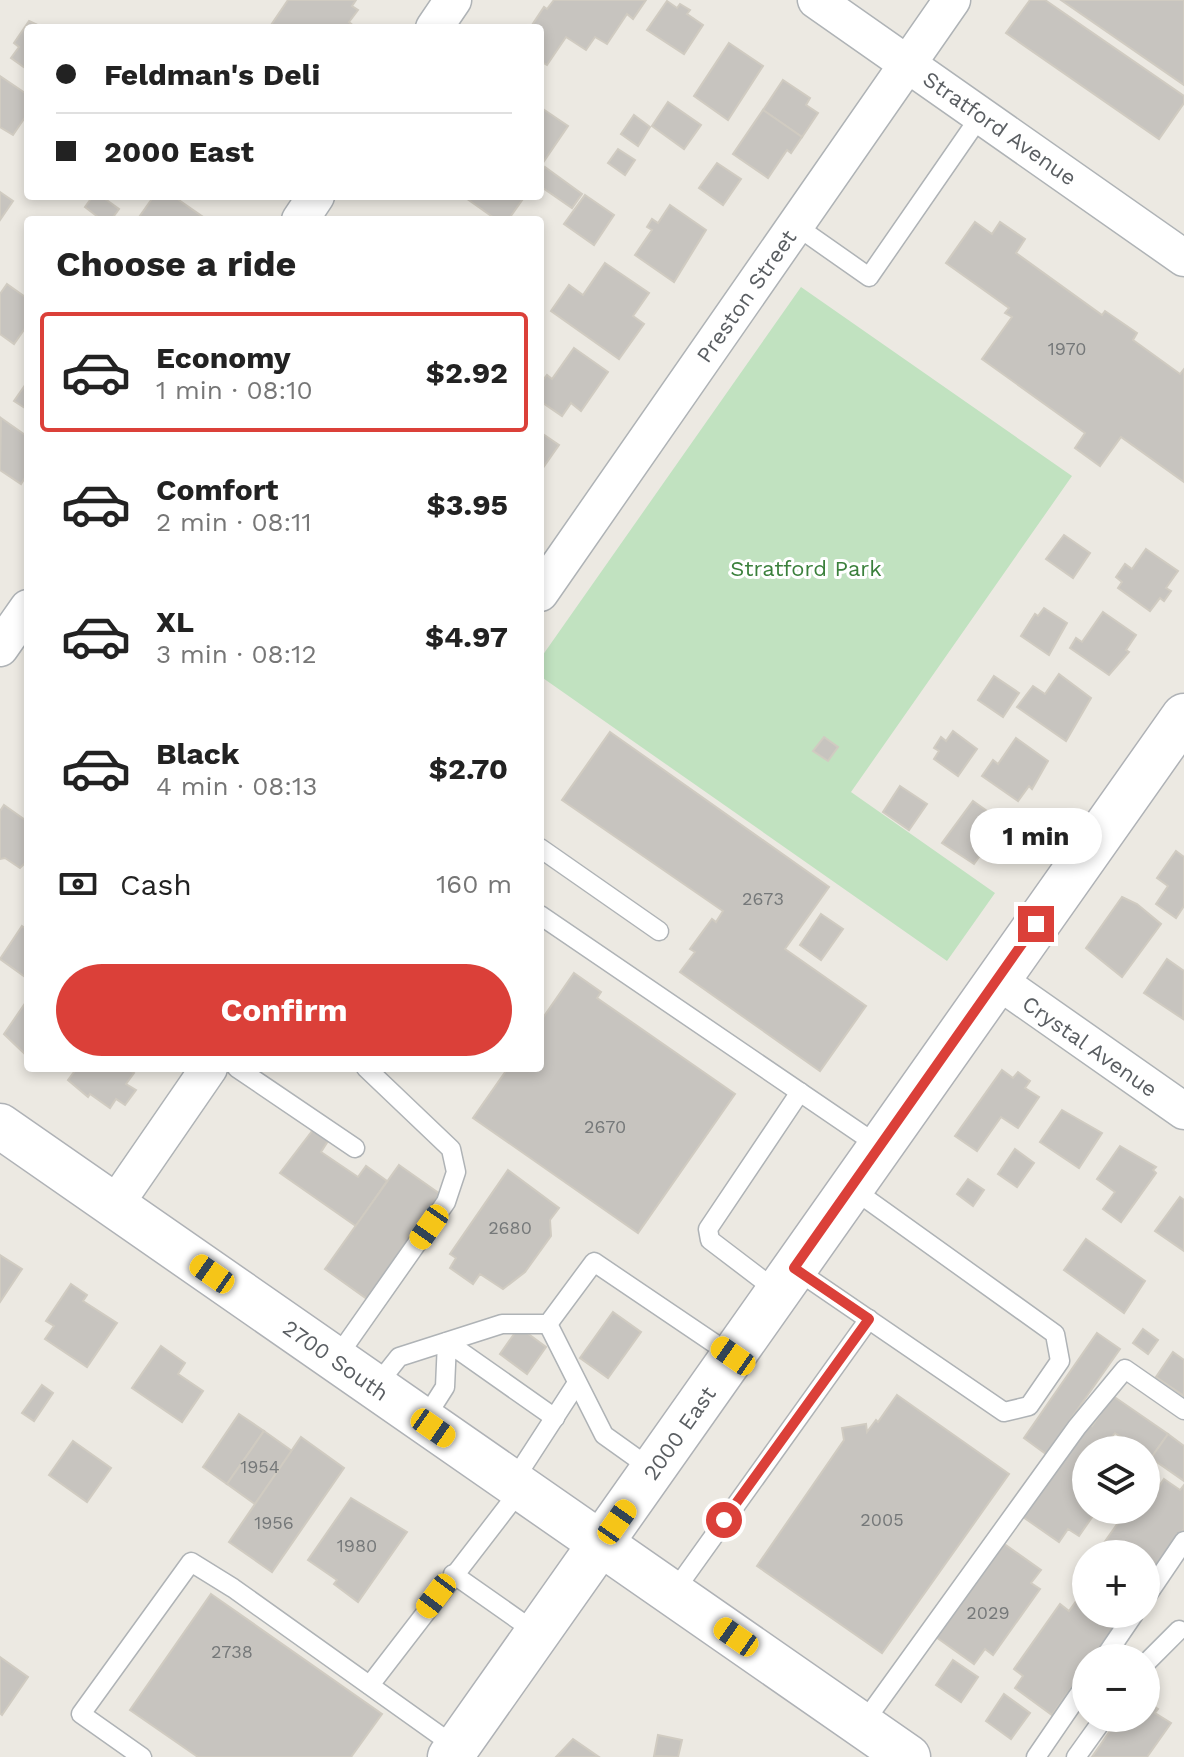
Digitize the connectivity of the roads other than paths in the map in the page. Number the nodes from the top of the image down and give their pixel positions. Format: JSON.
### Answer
{"nodes":[{"id":1,"x":453,"y":0,"type":"edge"},
{"id":2,"x":816,"y":0,"type":"edge"},
{"id":3,"x":952,"y":0,"type":"edge"},
{"id":4,"x":437,"y":24,"type":"edge"},
{"id":5,"x":908,"y":63,"type":"junction"},
{"id":6,"x":981,"y":115,"type":"junction"},
{"id":7,"x":795,"y":225,"type":"junction"},
{"id":8,"x":1184,"y":258,"type":"edge"},
{"id":9,"x":544,"y":587,"type":"edge"},
{"id":10,"x":24,"y":614,"type":"edge"},
{"id":11,"x":0,"y":648,"type":"edge"},
{"id":12,"x":1184,"y":716,"type":"edge"},
{"id":13,"x":544,"y":851,"type":"edge"},
{"id":14,"x":544,"y":918,"type":"edge"},
{"id":15,"x":659,"y":931,"type":"dead end"},
{"id":16,"x":997,"y":980,"type":"junction"},
{"id":17,"x":206,"y":1072,"type":"edge"},
{"id":18,"x":243,"y":1072,"type":"edge"},
{"id":19,"x":370,"y":1072,"type":"edge"},
{"id":20,"x":800,"y":1092,"type":"junction"},
{"id":21,"x":1184,"y":1111,"type":"edge"},
{"id":22,"x":0,"y":1126,"type":"edge"},
{"id":23,"x":879,"y":1146,"type":"junction"},
{"id":24,"x":355,"y":1148,"type":"dead end"},
{"id":25,"x":850,"y":1187,"type":"junction"},
{"id":26,"x":114,"y":1206,"type":"junction"},
{"id":27,"x":786,"y":1280,"type":"junction"},
{"id":28,"x":869,"y":1319,"type":"junction"},
{"id":29,"x":548,"y":1324,"type":"junction"},
{"id":30,"x":447,"y":1342,"type":"junction"},
{"id":31,"x":733,"y":1356,"type":"junction"},
{"id":32,"x":335,"y":1360,"type":"junction"},
{"id":33,"x":577,"y":1383,"type":"junction"},
{"id":34,"x":375,"y":1387,"type":"junction"},
{"id":35,"x":1184,"y":1410,"type":"edge"},
{"id":36,"x":555,"y":1418,"type":"junction"},
{"id":37,"x":423,"y":1421,"type":"junction"},
{"id":38,"x":653,"y":1470,"type":"junction"},
{"id":39,"x":516,"y":1486,"type":"junction"},
{"id":40,"x":1184,"y":1541,"type":"edge"},
{"id":41,"x":601,"y":1544,"type":"junction"},
{"id":42,"x":453,"y":1574,"type":"junction"},
{"id":43,"x":1160,"y":1576,"type":"edge"},
{"id":44,"x":673,"y":1594,"type":"junction"},
{"id":45,"x":1179,"y":1630,"type":"dead end"},
{"id":46,"x":537,"y":1633,"type":"junction"},
{"id":47,"x":1160,"y":1649,"type":"edge"},
{"id":48,"x":370,"y":1685,"type":"junction"},
{"id":49,"x":1072,"y":1704,"type":"edge"},
{"id":50,"x":862,"y":1725,"type":"junction"},
{"id":51,"x":1094,"y":1732,"type":"edge"},
{"id":52,"x":452,"y":1754,"type":"edge"},
{"id":53,"x":142,"y":1757,"type":"edge"},
{"id":54,"x":908,"y":1757,"type":"edge"},
{"id":55,"x":1036,"y":1757,"type":"edge"},
{"id":56,"x":1076,"y":1757,"type":"edge"}],
"edges":[{"from":1,"to":4,"type":"street"},
{"from":2,"to":5,"type":"street","name":"Stratford Avenue"},
{"from":3,"to":5,"type":"street","name":"Preston Street"},
{"from":5,"to":6,"type":"street","name":"Stratford Avenue"},
{"from":5,"to":7,"type":"street","name":"Preston Street"},
{"from":6,"to":7,"type":"lane"},
{"from":6,"to":8,"type":"street","name":"Stratford Avenue"},
{"from":7,"to":9,"type":"street","name":"Preston Street"},
{"from":10,"to":11,"type":"street"},
{"from":12,"to":16,"type":"street","name":"2000 East"},
{"from":13,"to":15,"type":"lane"},
{"from":14,"to":20,"type":"lane"},
{"from":16,"to":21,"type":"street","name":"Crystal Avenue"},
{"from":16,"to":23,"type":"street","name":"2000 East"},
{"from":17,"to":26,"type":"street"},
{"from":18,"to":24,"type":"lane"},
{"from":19,"to":32,"type":"lane"},
{"from":20,"to":23,"type":"lane"},
{"from":20,"to":27,"type":"lane"},
{"from":22,"to":26,"type":"street","name":"2700 South"},
{"from":23,"to":25,"type":"street","name":"2000 East"},
{"from":25,"to":27,"type":"street","name":"2000 East"},
{"from":25,"to":28,"type":"lane"},
{"from":26,"to":32,"type":"street","name":"2700 South"},
{"from":27,"to":28,"type":"lane"},
{"from":27,"to":31,"type":"street","name":"2000 East"},
{"from":28,"to":44,"type":"lane"},
{"from":29,"to":30,"type":"lane"},
{"from":29,"to":31,"type":"lane"},
{"from":29,"to":33,"type":"lane"},
{"from":30,"to":34,"type":"lane"},
{"from":30,"to":36,"type":"lane"},
{"from":30,"to":37,"type":"lane"},
{"from":31,"to":38,"type":"street","name":"2000 East"},
{"from":32,"to":34,"type":"street","name":"2700 South"},
{"from":33,"to":36,"type":"lane"},
{"from":33,"to":38,"type":"lane"},
{"from":34,"to":37,"type":"street","name":"2700 South"},
{"from":35,"to":50,"type":"lane"},
{"from":36,"to":39,"type":"lane"},
{"from":37,"to":39,"type":"street","name":"2700 South"},
{"from":38,"to":41,"type":"street","name":"2000 East"},
{"from":39,"to":41,"type":"street","name":"2700 South"},
{"from":39,"to":42,"type":"lane"},
{"from":40,"to":43,"type":"lane"},
{"from":41,"to":44,"type":"street","name":"2700 South"},
{"from":41,"to":46,"type":"street","name":"2000 East"},
{"from":42,"to":46,"type":"lane"},
{"from":42,"to":48,"type":"lane"},
{"from":44,"to":50,"type":"street","name":"2700 South"},
{"from":45,"to":47,"type":"lane"},
{"from":46,"to":52,"type":"street","name":"2000 East"},
{"from":48,"to":52,"type":"lane"},
{"from":48,"to":53,"type":"lane"},
{"from":49,"to":55,"type":"lane"},
{"from":50,"to":54,"type":"street","name":"2700 South"},
{"from":51,"to":56,"type":"lane"}]}
